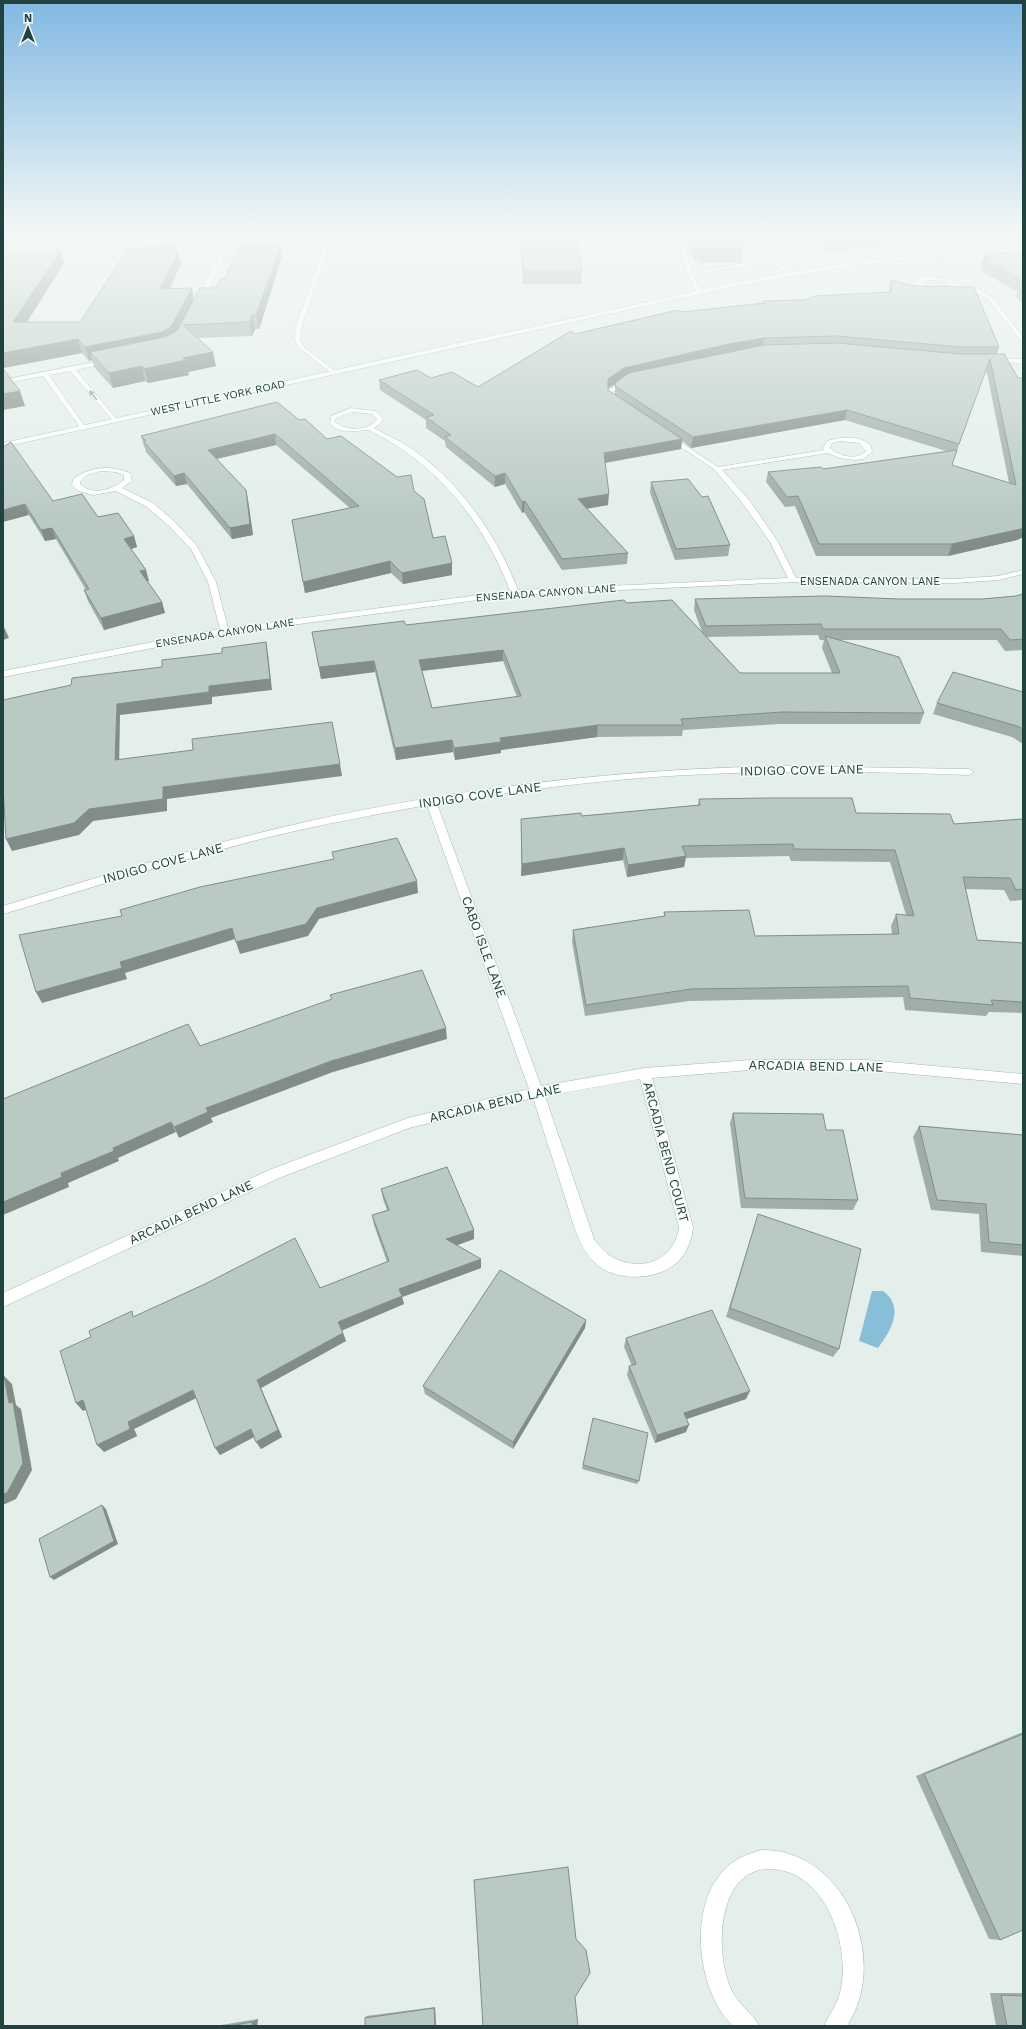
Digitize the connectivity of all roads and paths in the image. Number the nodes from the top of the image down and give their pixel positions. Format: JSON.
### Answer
{"nodes":[{"id":1,"x":299,"y":328,"type":"edge"},
{"id":2,"x":538,"y":328,"type":"edge"},
{"id":3,"x":1013,"y":328,"type":"edge"},
{"id":4,"x":1023,"y":341,"type":"edge"},
{"id":5,"x":114,"y":360,"type":"edge"},
{"id":6,"x":988,"y":361,"type":"edge"},
{"id":7,"x":1023,"y":361,"type":"edge"},
{"id":8,"x":72,"y":369,"type":"junction"},
{"id":9,"x":334,"y":373,"type":"junction"},
{"id":10,"x":45,"y":374,"type":"junction"},
{"id":11,"x":634,"y":379,"type":"edge"},
{"id":12,"x":3,"y":382,"type":"edge"},
{"id":13,"x":623,"y":406,"type":"edge"},
{"id":14,"x":115,"y":421,"type":"junction"},
{"id":15,"x":83,"y":428,"type":"junction"},
{"id":16,"x":369,"y":428,"type":"junction"},
{"id":17,"x":660,"y":431,"type":"edge"},
{"id":18,"x":3,"y":445,"type":"edge"},
{"id":19,"x":829,"y":451,"type":"junction"},
{"id":20,"x":717,"y":468,"type":"junction"},
{"id":21,"x":118,"y":489,"type":"junction"},
{"id":22,"x":1023,"y":572,"type":"edge"},
{"id":23,"x":793,"y":580,"type":"junction"},
{"id":24,"x":515,"y":593,"type":"junction"},
{"id":25,"x":225,"y":631,"type":"junction"},
{"id":26,"x":3,"y":674,"type":"edge"},
{"id":27,"x":969,"y":772,"type":"dead end"},
{"id":28,"x":431,"y":801,"type":"junction"},
{"id":29,"x":3,"y":910,"type":"edge"},
{"id":30,"x":645,"y":1073,"type":"junction"},
{"id":31,"x":1023,"y":1079,"type":"edge"},
{"id":32,"x":537,"y":1092,"type":"junction"},
{"id":33,"x":3,"y":1300,"type":"edge"},
{"id":34,"x":748,"y":2026,"type":"edge"},
{"id":35,"x":835,"y":2026,"type":"edge"}],
"edges":[{"from":1,"to":9,"type":"street"},
{"from":2,"to":9,"type":"street","name":"WEST LITTLE YORK ROAD"},
{"from":3,"to":4,"type":"street"},
{"from":5,"to":8,"type":"street"},
{"from":6,"to":7,"type":"street"},
{"from":8,"to":10,"type":"street"},
{"from":14,"to":8,"type":"street","one_way":true},
{"from":9,"to":14,"type":"street","name":"WEST LITTLE YORK ROAD"},
{"from":10,"to":12,"type":"street"},
{"from":10,"to":15,"type":"street"},
{"from":11,"to":13,"type":"street"},
{"from":14,"to":15,"type":"street","name":"WEST LITTLE YORK ROAD"},
{"from":15,"to":18,"type":"street","name":"WEST LITTLE YORK ROAD"},
{"from":16,"to":16,"type":"street"},
{"from":16,"to":24,"type":"street"},
{"from":17,"to":20,"type":"street"},
{"from":19,"to":19,"type":"street"},
{"from":19,"to":20,"type":"street"},
{"from":20,"to":23,"type":"street"},
{"from":21,"to":21,"type":"street"},
{"from":21,"to":25,"type":"street"},
{"from":22,"to":23,"type":"street","name":"ENSENADA CANYON LANE"},
{"from":23,"to":24,"type":"street","name":"ENSENADA CANYON LANE"},
{"from":24,"to":25,"type":"street","name":"ENSENADA CANYON LANE"},
{"from":25,"to":26,"type":"street","name":"ENSENADA CANYON LANE"},
{"from":27,"to":28,"type":"street","name":"INDIGO COVE LANE"},
{"from":28,"to":29,"type":"street","name":"INDIGO COVE LANE"},
{"from":28,"to":32,"type":"street","name":"CABO ISLE LANE"},
{"from":30,"to":31,"type":"street","name":"ARCADIA BEND LANE"},
{"from":30,"to":32,"type":"street","name":"ARCADIA BEND LANE"},
{"from":30,"to":32,"type":"street","name":"ARCADIA BEND COURT"},
{"from":32,"to":33,"type":"street","name":"ARCADIA BEND LANE"},
{"from":34,"to":35,"type":"street"}]}
